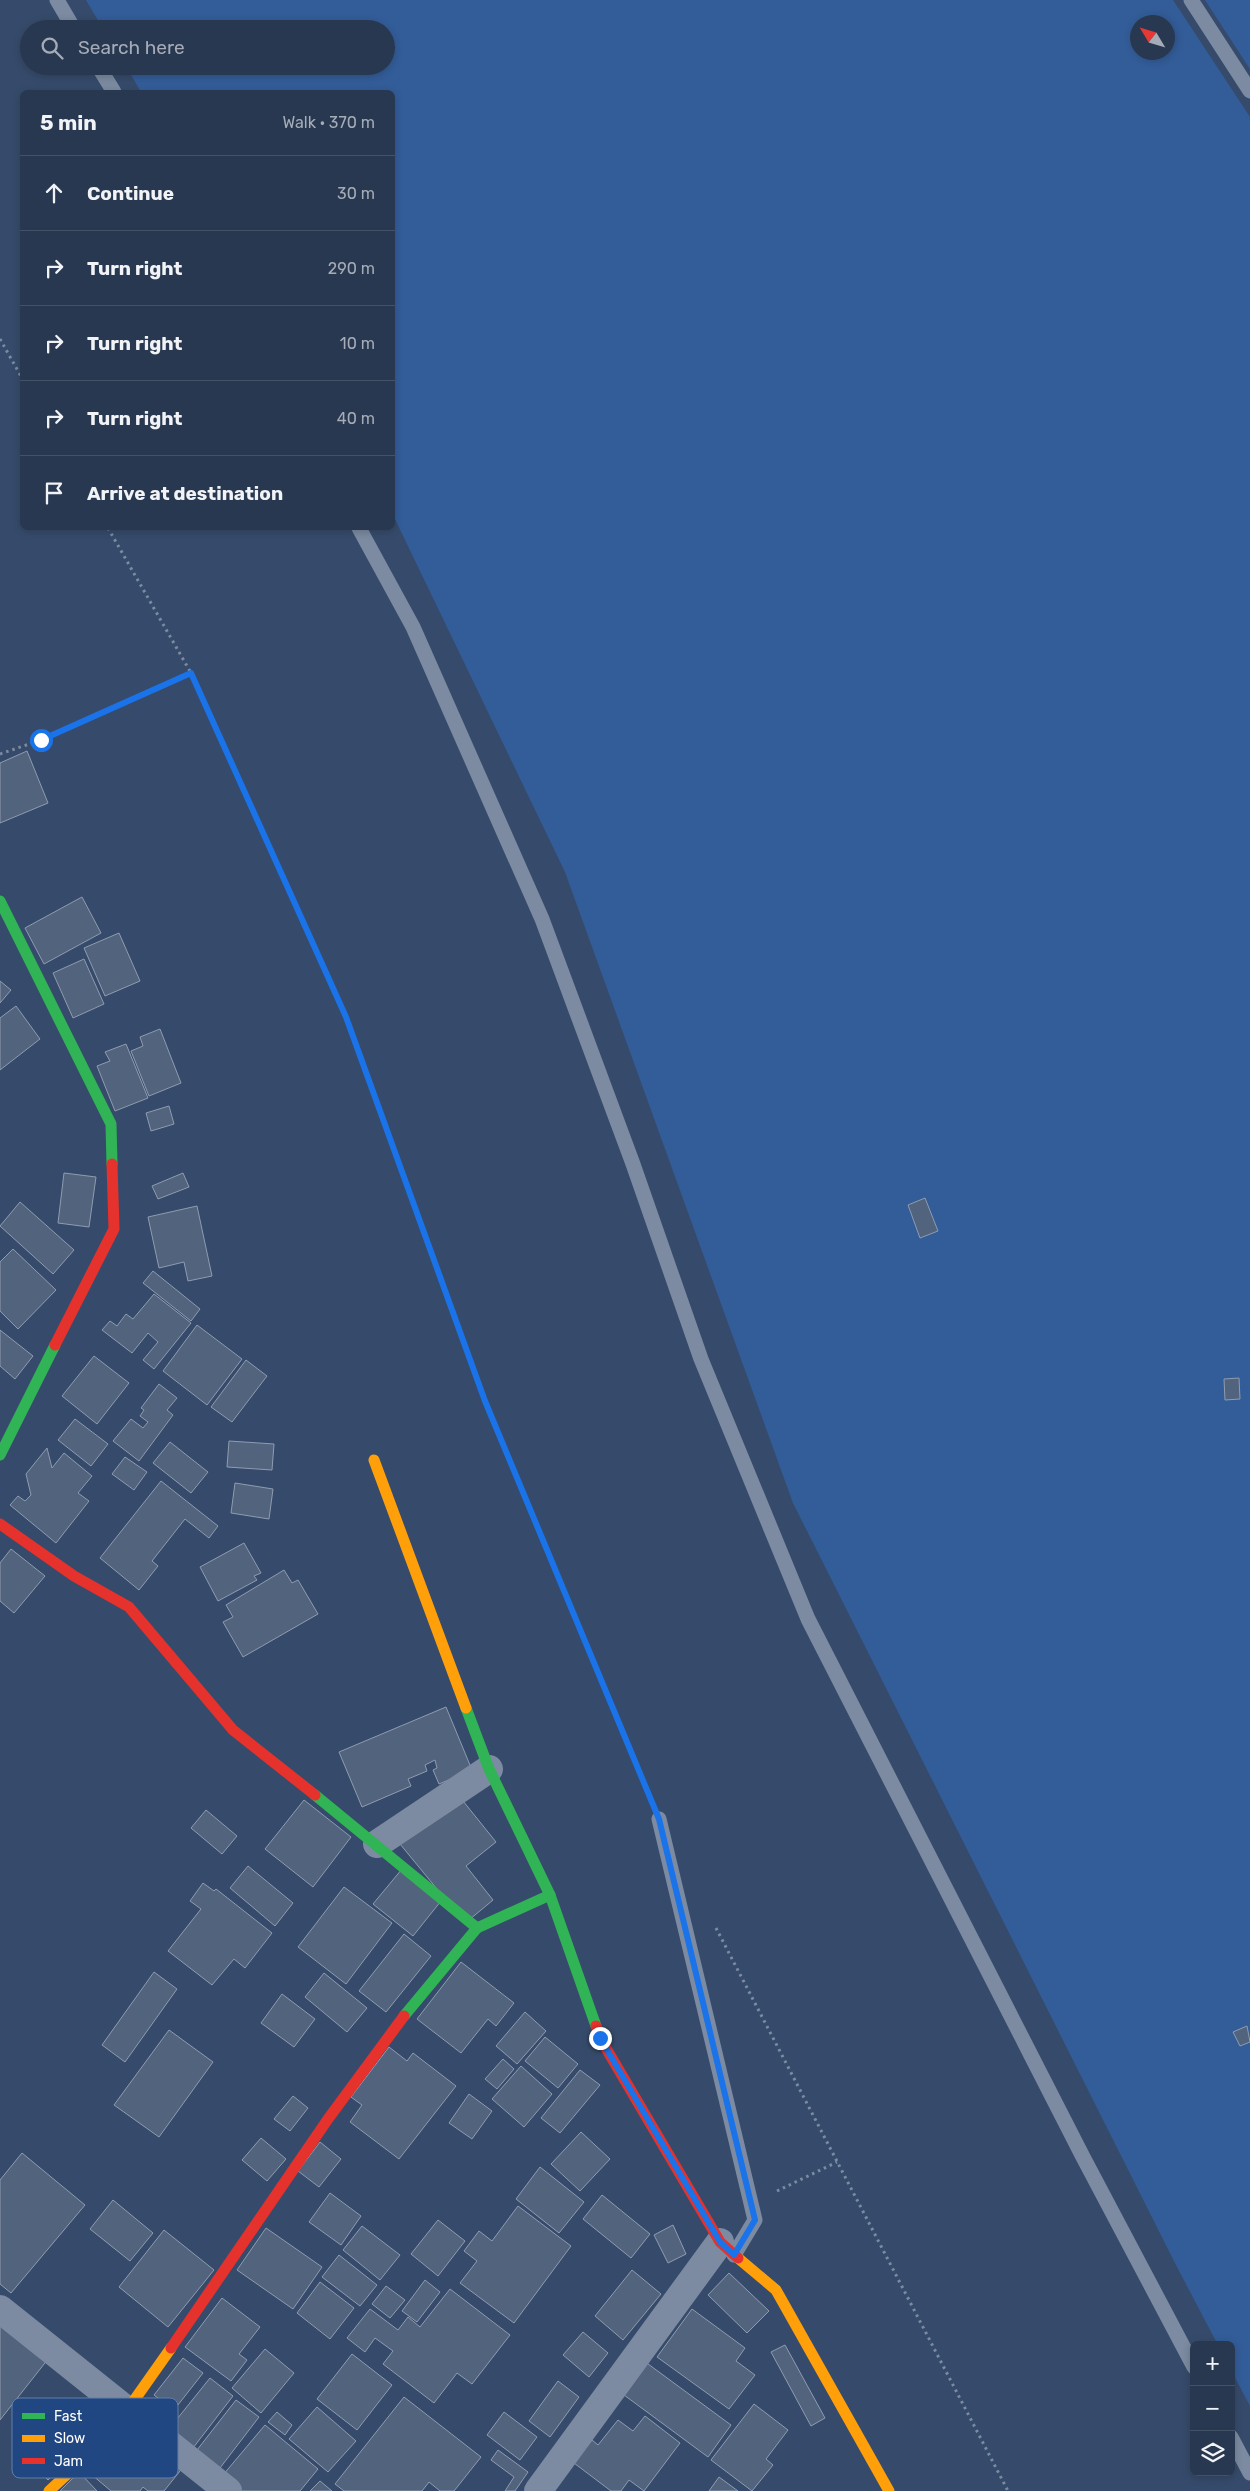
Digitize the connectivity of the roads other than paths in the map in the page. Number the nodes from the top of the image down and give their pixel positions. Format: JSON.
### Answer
{"nodes":[{"id":1,"x":57,"y":0,"type":"edge"},
{"id":2,"x":1191,"y":0,"type":"edge"},
{"id":3,"x":69,"y":20,"type":"edge"},
{"id":4,"x":104,"y":75,"type":"edge"},
{"id":5,"x":113,"y":90,"type":"edge"},
{"id":6,"x":1250,"y":91,"type":"edge"},
{"id":7,"x":359,"y":530,"type":"edge"},
{"id":8,"x":0,"y":901,"type":"edge"},
{"id":9,"x":0,"y":1455,"type":"edge"},
{"id":10,"x":374,"y":1460,"type":"dead end"},
{"id":11,"x":0,"y":1524,"type":"edge"},
{"id":12,"x":490,"y":1769,"type":"junction"},
{"id":13,"x":659,"y":1819,"type":"road end"},
{"id":14,"x":377,"y":1844,"type":"junction"},
{"id":15,"x":550,"y":1895,"type":"junction"},
{"id":16,"x":477,"y":1928,"type":"junction"},
{"id":17,"x":727,"y":2248,"type":"junction"},
{"id":18,"x":0,"y":2309,"type":"edge"},
{"id":19,"x":1190,"y":2358,"type":"edge"},
{"id":20,"x":114,"y":2398,"type":"edge"},
{"id":21,"x":136,"y":2398,"type":"edge"},
{"id":22,"x":1235,"y":2445,"type":"edge"},
{"id":23,"x":178,"y":2450,"type":"edge"},
{"id":24,"x":1250,"y":2473,"type":"edge"},
{"id":25,"x":62,"y":2478,"type":"edge"},
{"id":26,"x":48,"y":2491,"type":"edge"},
{"id":27,"x":228,"y":2491,"type":"edge"},
{"id":28,"x":538,"y":2491,"type":"edge"},
{"id":29,"x":890,"y":2491,"type":"edge"}],
"edges":[{"from":1,"to":3,"type":"lane"},
{"from":2,"to":6,"type":"lane"},
{"from":4,"to":5,"type":"lane"},
{"from":7,"to":19,"type":"lane"},
{"from":8,"to":9,"type":"street"},
{"from":10,"to":12,"type":"street"},
{"from":11,"to":14,"type":"street"},
{"from":12,"to":14,"type":"street"},
{"from":12,"to":15,"type":"street"},
{"from":13,"to":17,"type":"lane"},
{"from":14,"to":16,"type":"street"},
{"from":15,"to":16,"type":"street"},
{"from":15,"to":17,"type":"street"},
{"from":16,"to":21,"type":"street"},
{"from":17,"to":28,"type":"street"},
{"from":17,"to":29,"type":"street"},
{"from":18,"to":20,"type":"street"},
{"from":22,"to":24,"type":"lane"},
{"from":23,"to":27,"type":"street"},
{"from":25,"to":26,"type":"street"}]}
